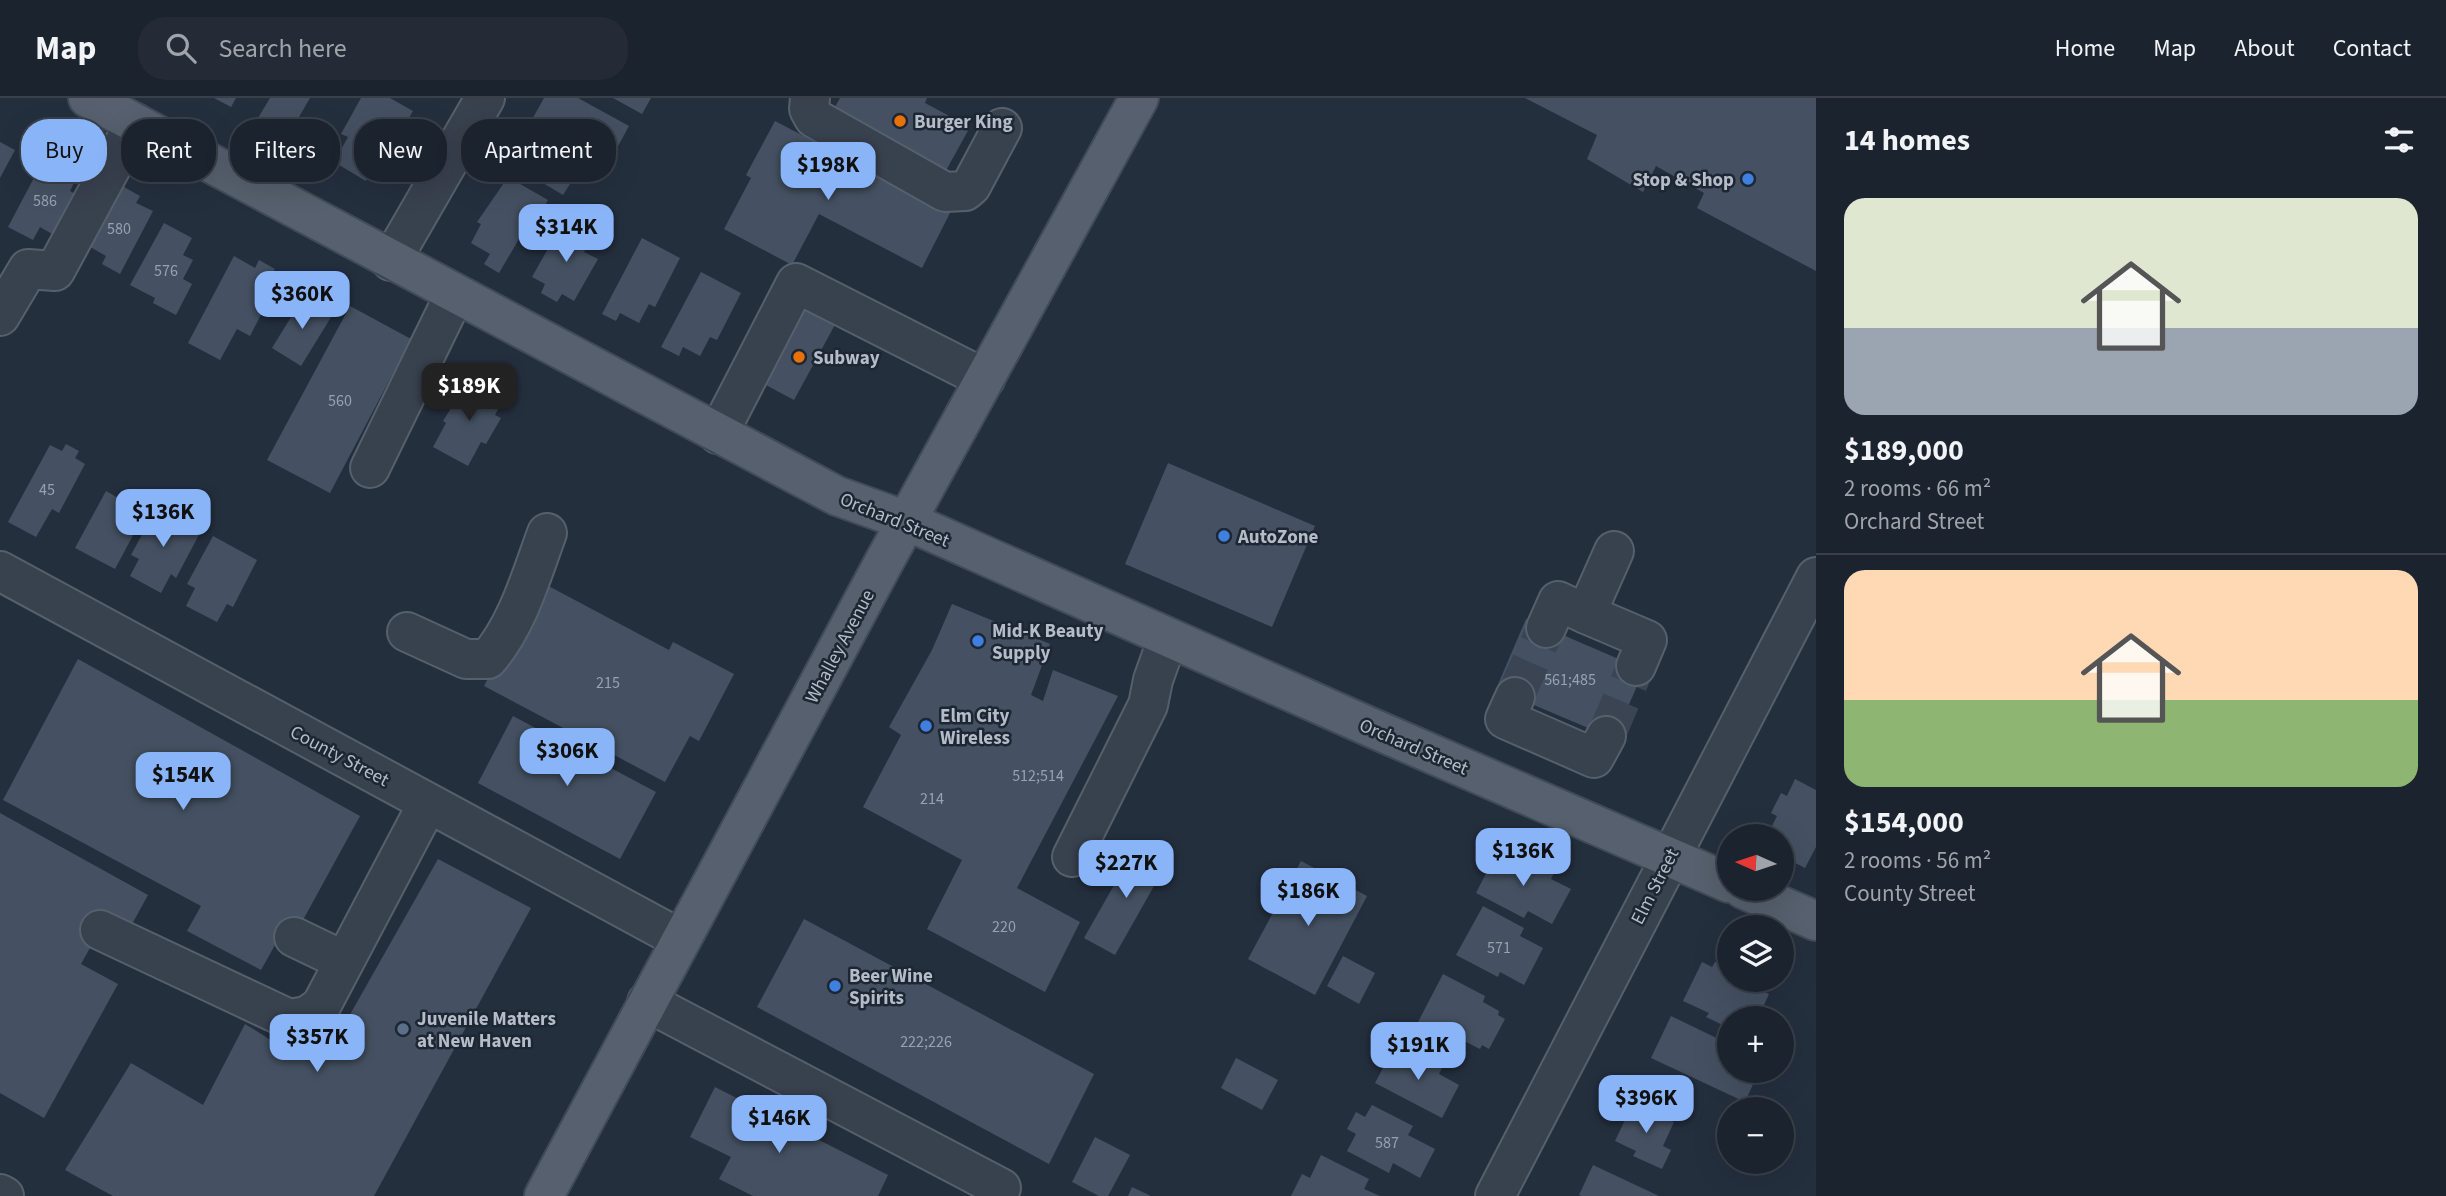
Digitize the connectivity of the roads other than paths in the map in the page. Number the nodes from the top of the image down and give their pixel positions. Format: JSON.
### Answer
{"nodes":[{"id":1,"x":88,"y":98,"type":"edge"},
{"id":2,"x":485,"y":98,"type":"edge"},
{"id":3,"x":810,"y":98,"type":"edge"},
{"id":4,"x":1139,"y":98,"type":"edge"},
{"id":5,"x":127,"y":119,"type":"edge"},
{"id":6,"x":1002,"y":128,"type":"dead end"},
{"id":7,"x":121,"y":149,"type":"edge"},
{"id":8,"x":216,"y":167,"type":"edge"},
{"id":9,"x":391,"y":261,"type":"junction"},
{"id":10,"x":455,"y":294,"type":"junction"},
{"id":11,"x":0,"y":316,"type":"edge"},
{"id":12,"x":985,"y":379,"type":"junction"},
{"id":13,"x":718,"y":434,"type":"junction"},
{"id":14,"x":370,"y":468,"type":"dead end"},
{"id":15,"x":907,"y":521,"type":"junction"},
{"id":16,"x":547,"y":533,"type":"dead end"},
{"id":17,"x":1614,"y":551,"type":"dead end"},
{"id":18,"x":0,"y":571,"type":"edge"},
{"id":19,"x":1816,"y":577,"type":"edge"},
{"id":20,"x":1587,"y":614,"type":"junction"},
{"id":21,"x":1546,"y":628,"type":"tunnel mouth"},
{"id":22,"x":407,"y":632,"type":"dead end"},
{"id":23,"x":1168,"y":638,"type":"junction"},
{"id":24,"x":1636,"y":666,"type":"tunnel mouth"},
{"id":25,"x":1515,"y":697,"type":"tunnel mouth"},
{"id":26,"x":1606,"y":736,"type":"tunnel mouth"},
{"id":27,"x":428,"y":803,"type":"junction"},
{"id":28,"x":1669,"y":856,"type":"junction"},
{"id":29,"x":1072,"y":857,"type":"dead end"},
{"id":30,"x":1717,"y":878,"type":"edge"},
{"id":31,"x":1770,"y":901,"type":"edge"},
{"id":32,"x":1816,"y":921,"type":"edge"},
{"id":33,"x":100,"y":930,"type":"dead end"},
{"id":34,"x":294,"y":937,"type":"dead end"},
{"id":35,"x":680,"y":939,"type":"junction"},
{"id":36,"x":344,"y":961,"type":"junction"},
{"id":37,"x":647,"y":1002,"type":"junction"},
{"id":38,"x":1001,"y":1188,"type":"dead end"},
{"id":39,"x":544,"y":1196,"type":"edge"},
{"id":40,"x":1495,"y":1196,"type":"edge"}],
"edges":[{"from":1,"to":5,"type":"main road","name":"Orchard Street"},
{"from":2,"to":9,"type":"street"},
{"from":3,"to":6,"type":"street"},
{"from":4,"to":12,"type":"main road","name":"Whalley Avenue"},
{"from":7,"to":11,"type":"street"},
{"from":8,"to":9,"type":"main road","name":"Orchard Street"},
{"from":9,"to":10,"type":"main road","name":"Orchard Street"},
{"from":10,"to":13,"type":"main road","name":"Orchard Street"},
{"from":10,"to":14,"type":"street"},
{"from":12,"to":13,"type":"street"},
{"from":12,"to":15,"type":"main road","name":"Whalley Avenue"},
{"from":13,"to":15,"type":"main road","name":"Orchard Street"},
{"from":15,"to":23,"type":"main road","name":"Orchard Street"},
{"from":15,"to":35,"type":"main road","name":"Whalley Avenue"},
{"from":16,"to":22,"type":"street"},
{"from":17,"to":20,"type":"street"},
{"from":18,"to":27,"type":"street","name":"County Street"},
{"from":19,"to":28,"type":"street","name":"Elm Street"},
{"from":20,"to":21,"type":"street"},
{"from":20,"to":24,"type":"street"},
{"from":23,"to":28,"type":"main road","name":"Orchard Street"},
{"from":23,"to":29,"type":"street"},
{"from":25,"to":26,"type":"street"},
{"from":27,"to":35,"type":"street","name":"County Street"},
{"from":27,"to":36,"type":"street"},
{"from":28,"to":30,"type":"main road","name":"Orchard Street"},
{"from":28,"to":40,"type":"street","name":"Elm Street"},
{"from":31,"to":32,"type":"main road"},
{"from":33,"to":36,"type":"street"},
{"from":34,"to":36,"type":"street"},
{"from":35,"to":37,"type":"main road","name":"Whalley Avenue"},
{"from":37,"to":38,"type":"street"},
{"from":37,"to":39,"type":"main road","name":"Whalley Avenue"}]}
